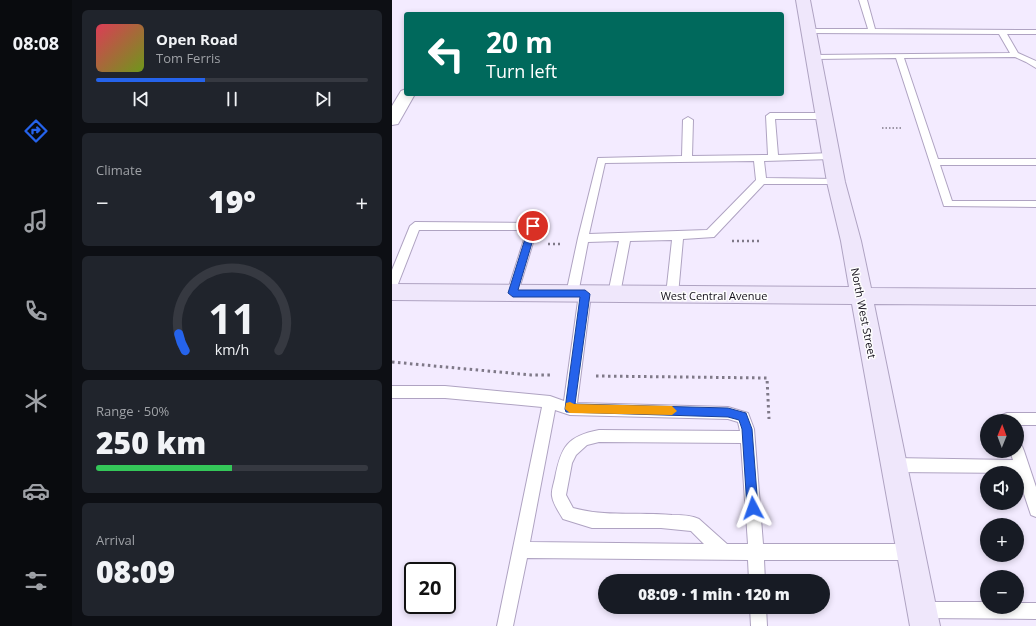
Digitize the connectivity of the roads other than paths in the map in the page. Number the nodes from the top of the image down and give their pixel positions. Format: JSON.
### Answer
{"nodes":[{"id":1,"x":804,"y":0,"type":"edge"},
{"id":2,"x":862,"y":0,"type":"edge"},
{"id":3,"x":810,"y":31,"type":"junction"},
{"id":4,"x":872,"y":31,"type":"junction"},
{"id":5,"x":1002,"y":32,"type":"junction"},
{"id":6,"x":1036,"y":32,"type":"edge"},
{"id":7,"x":1014,"y":55,"type":"junction"},
{"id":8,"x":899,"y":56,"type":"junction"},
{"id":9,"x":815,"y":57,"type":"junction"},
{"id":10,"x":1036,"y":66,"type":"edge"},
{"id":11,"x":406,"y":96,"type":"edge"},
{"id":12,"x":825,"y":116,"type":"junction"},
{"id":13,"x":392,"y":120,"type":"edge"},
{"id":14,"x":688,"y":120,"type":"dead end"},
{"id":15,"x":832,"y":156,"type":"junction"},
{"id":16,"x":760,"y":158,"type":"junction"},
{"id":17,"x":773,"y":158,"type":"junction"},
{"id":18,"x":687,"y":159,"type":"junction"},
{"id":19,"x":934,"y":162,"type":"junction"},
{"id":20,"x":1036,"y":162,"type":"edge"},
{"id":21,"x":761,"y":181,"type":"junction"},
{"id":22,"x":836,"y":182,"type":"junction"},
{"id":23,"x":1036,"y":204,"type":"edge"},
{"id":24,"x":678,"y":236,"type":"junction"},
{"id":25,"x":625,"y":237,"type":"junction"},
{"id":26,"x":583,"y":238,"type":"junction"},
{"id":27,"x":392,"y":284,"type":"edge"},
{"id":28,"x":392,"y":292,"type":"edge"},
{"id":29,"x":513,"y":293,"type":"junction"},
{"id":30,"x":579,"y":294,"type":"junction"},
{"id":31,"x":614,"y":294,"type":"junction"},
{"id":32,"x":672,"y":295,"type":"junction"},
{"id":33,"x":862,"y":296,"type":"junction"},
{"id":34,"x":1036,"y":297,"type":"edge"},
{"id":35,"x":392,"y":392,"type":"edge"},
{"id":36,"x":550,"y":402,"type":"junction"},
{"id":37,"x":570,"y":409,"type":"junction"},
{"id":38,"x":1024,"y":419,"type":"edge"},
{"id":39,"x":1036,"y":419,"type":"edge"},
{"id":40,"x":747,"y":437,"type":"junction"},
{"id":41,"x":893,"y":465,"type":"junction"},
{"id":42,"x":980,"y":466,"type":"edge"},
{"id":43,"x":1024,"y":476,"type":"edge"},
{"id":44,"x":1036,"y":510,"type":"edge"},
{"id":45,"x":521,"y":550,"type":"junction"},
{"id":46,"x":723,"y":551,"type":"junction"},
{"id":47,"x":756,"y":552,"type":"junction"},
{"id":48,"x":910,"y":552,"type":"junction"},
{"id":49,"x":757,"y":574,"type":"edge"},
{"id":50,"x":1036,"y":611,"type":"edge"},
{"id":51,"x":758,"y":614,"type":"edge"},
{"id":52,"x":923,"y":618,"type":"edge"},
{"id":53,"x":505,"y":626,"type":"edge"},
{"id":54,"x":759,"y":626,"type":"edge"}],
"edges":[{"from":1,"to":3,"type":"main road","name":"North West Street"},
{"from":2,"to":4,"type":"lane"},
{"from":3,"to":4,"type":"lane"},
{"from":3,"to":9,"type":"main road","name":"North West Street"},
{"from":4,"to":5,"type":"lane"},
{"from":5,"to":6,"type":"lane"},
{"from":5,"to":7,"type":"lane"},
{"from":7,"to":8,"type":"lane"},
{"from":7,"to":10,"type":"lane"},
{"from":8,"to":9,"type":"lane"},
{"from":8,"to":19,"type":"lane"},
{"from":9,"to":12,"type":"main road","name":"North West Street"},
{"from":11,"to":13,"type":"street"},
{"from":12,"to":15,"type":"main road","name":"North West Street"},
{"from":12,"to":17,"type":"lane"},
{"from":14,"to":18,"type":"lane"},
{"from":15,"to":17,"type":"lane"},
{"from":15,"to":22,"type":"main road","name":"North West Street"},
{"from":16,"to":17,"type":"lane"},
{"from":16,"to":18,"type":"lane"},
{"from":16,"to":21,"type":"lane"},
{"from":18,"to":26,"type":"lane"},
{"from":19,"to":20,"type":"lane"},
{"from":19,"to":23,"type":"lane"},
{"from":21,"to":22,"type":"lane"},
{"from":21,"to":24,"type":"lane"},
{"from":22,"to":33,"type":"main road","name":"North West Street"},
{"from":24,"to":25,"type":"lane"},
{"from":24,"to":32,"type":"lane"},
{"from":25,"to":26,"type":"lane"},
{"from":25,"to":31,"type":"lane"},
{"from":26,"to":30,"type":"lane"},
{"from":27,"to":29,"type":"lane"},
{"from":28,"to":29,"type":"main road","name":"West Central Avenue"},
{"from":29,"to":30,"type":"main road","name":"West Central Avenue"},
{"from":30,"to":31,"type":"main road","name":"West Central Avenue"},
{"from":30,"to":37,"type":"lane"},
{"from":31,"to":32,"type":"main road","name":"West Central Avenue"},
{"from":32,"to":33,"type":"main road","name":"West Central Avenue"},
{"from":33,"to":34,"type":"main road","name":"West Central Avenue"},
{"from":33,"to":41,"type":"main road","name":"North West Street"},
{"from":35,"to":36,"type":"lane"},
{"from":36,"to":37,"type":"lane"},
{"from":36,"to":45,"type":"lane"},
{"from":37,"to":40,"type":"lane"},
{"from":38,"to":39,"type":"lane"},
{"from":40,"to":46,"type":"lane"},
{"from":40,"to":47,"type":"lane"},
{"from":41,"to":42,"type":"lane"},
{"from":41,"to":48,"type":"main road","name":"North West Street"},
{"from":43,"to":44,"type":"lane"},
{"from":45,"to":46,"type":"lane"},
{"from":45,"to":53,"type":"lane"},
{"from":46,"to":47,"type":"lane"},
{"from":47,"to":48,"type":"lane"},
{"from":47,"to":49,"type":"lane"},
{"from":48,"to":52,"type":"main road","name":"North West Street"},
{"from":50,"to":52,"type":"lane"},
{"from":51,"to":54,"type":"lane"}]}
